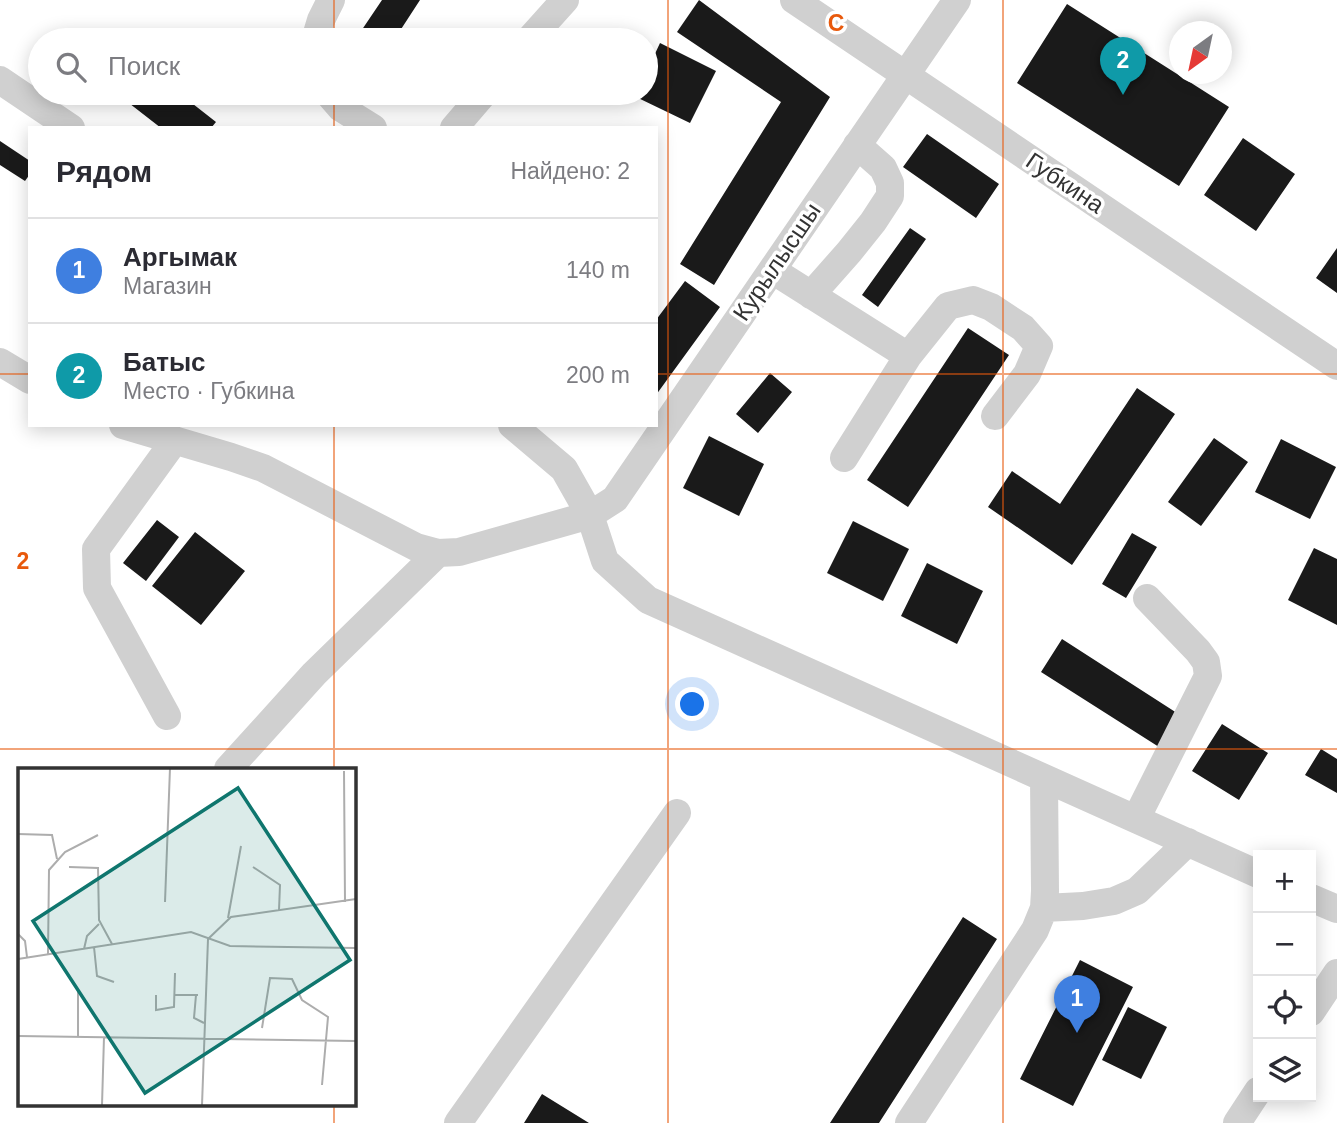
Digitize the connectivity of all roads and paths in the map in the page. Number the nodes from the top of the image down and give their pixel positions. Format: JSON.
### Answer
{"nodes":[{"id":1,"x":331,"y":0,"type":"edge"},
{"id":2,"x":565,"y":0,"type":"edge"},
{"id":3,"x":794,"y":0,"type":"edge"},
{"id":4,"x":957,"y":0,"type":"edge"},
{"id":5,"x":319,"y":28,"type":"edge"},
{"id":6,"x":540,"y":28,"type":"edge"},
{"id":7,"x":905,"y":76,"type":"junction"},
{"id":8,"x":0,"y":80,"type":"edge"},
{"id":9,"x":28,"y":99,"type":"edge"},
{"id":10,"x":37,"y":105,"type":"edge"},
{"id":11,"x":339,"y":105,"type":"edge"},
{"id":12,"x":474,"y":105,"type":"edge"},
{"id":13,"x":68,"y":126,"type":"edge"},
{"id":14,"x":370,"y":126,"type":"edge"},
{"id":15,"x":456,"y":126,"type":"edge"},
{"id":16,"x":857,"y":145,"type":"junction"},
{"id":17,"x":772,"y":270,"type":"junction"},
{"id":18,"x":811,"y":295,"type":"junction"},
{"id":19,"x":908,"y":356,"type":"junction"},
{"id":20,"x":0,"y":362,"type":"edge"},
{"id":21,"x":1337,"y":366,"type":"edge"},
{"id":22,"x":28,"y":379,"type":"edge"},
{"id":23,"x":995,"y":416,"type":"dead end"},
{"id":24,"x":131,"y":427,"type":"edge"},
{"id":25,"x":514,"y":427,"type":"edge"},
{"id":26,"x":175,"y":440,"type":"junction"},
{"id":27,"x":844,"y":458,"type":"dead end"},
{"id":28,"x":590,"y":515,"type":"junction"},
{"id":29,"x":438,"y":553,"type":"junction"},
{"id":30,"x":1147,"y":598,"type":"dead end"},
{"id":31,"x":167,"y":716,"type":"dead end"},
{"id":32,"x":229,"y":768,"type":"edge"},
{"id":33,"x":1044,"y":778,"type":"junction"},
{"id":34,"x":677,"y":813,"type":"dead end"},
{"id":35,"x":1136,"y":819,"type":"junction"},
{"id":36,"x":1188,"y":842,"type":"junction"},
{"id":37,"x":1253,"y":872,"type":"edge"},
{"id":38,"x":1316,"y":900,"type":"edge"},
{"id":39,"x":1044,"y":908,"type":"junction"},
{"id":40,"x":1337,"y":909,"type":"edge"},
{"id":41,"x":1337,"y":973,"type":"edge"},
{"id":42,"x":1316,"y":1004,"type":"edge"},
{"id":43,"x":1253,"y":1099,"type":"edge"},
{"id":44,"x":458,"y":1123,"type":"edge"},
{"id":45,"x":909,"y":1123,"type":"edge"},
{"id":46,"x":1237,"y":1123,"type":"edge"}],
"edges":[{"from":1,"to":5,"type":"street"},
{"from":2,"to":6,"type":"street"},
{"from":3,"to":7,"type":"street","name":"Губкина"},
{"from":4,"to":7,"type":"street","name":"Курылысшы"},
{"from":7,"to":16,"type":"street","name":"Курылысшы"},
{"from":7,"to":21,"type":"street","name":"Губкина"},
{"from":8,"to":9,"type":"street"},
{"from":10,"to":13,"type":"street"},
{"from":11,"to":14,"type":"street"},
{"from":12,"to":15,"type":"street"},
{"from":16,"to":17,"type":"street","name":"Курылысшы"},
{"from":16,"to":18,"type":"street"},
{"from":17,"to":18,"type":"street"},
{"from":17,"to":28,"type":"street","name":"Курылысшы"},
{"from":18,"to":19,"type":"street"},
{"from":19,"to":23,"type":"street"},
{"from":19,"to":27,"type":"street"},
{"from":20,"to":22,"type":"street"},
{"from":24,"to":26,"type":"street"},
{"from":25,"to":28,"type":"street"},
{"from":26,"to":29,"type":"street"},
{"from":26,"to":31,"type":"street"},
{"from":28,"to":29,"type":"street"},
{"from":28,"to":33,"type":"street"},
{"from":29,"to":32,"type":"street"},
{"from":30,"to":35,"type":"street"},
{"from":33,"to":35,"type":"street"},
{"from":33,"to":39,"type":"street"},
{"from":34,"to":44,"type":"street"},
{"from":35,"to":36,"type":"street"},
{"from":36,"to":37,"type":"street"},
{"from":36,"to":39,"type":"street"},
{"from":38,"to":40,"type":"street"},
{"from":39,"to":45,"type":"street"},
{"from":41,"to":42,"type":"street"},
{"from":43,"to":46,"type":"street"}]}
